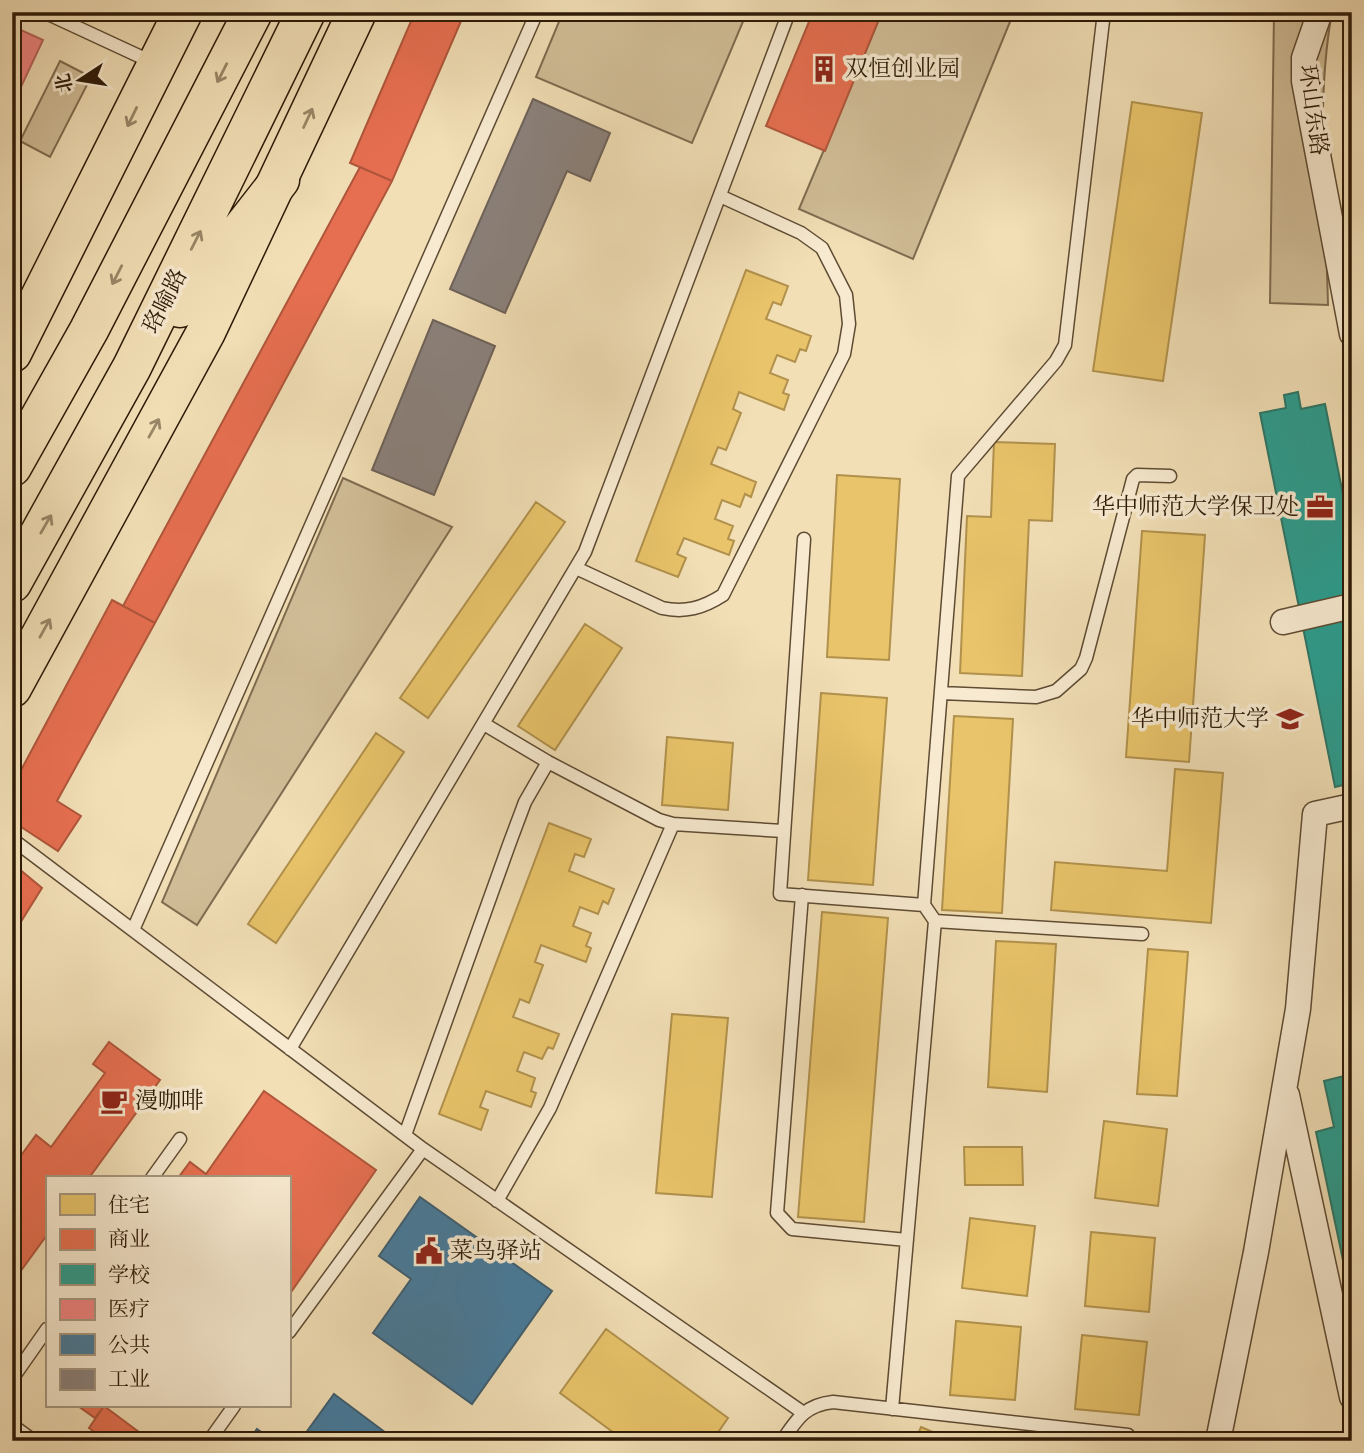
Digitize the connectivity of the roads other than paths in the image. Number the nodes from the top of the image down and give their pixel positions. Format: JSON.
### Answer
{"nodes":[{"id":1,"x":44,"y":12,"type":"edge"},
{"id":2,"x":183,"y":12,"type":"edge"},
{"id":3,"x":253,"y":12,"type":"edge"},
{"id":4,"x":306,"y":12,"type":"edge"},
{"id":5,"x":357,"y":12,"type":"edge"},
{"id":6,"x":537,"y":12,"type":"edge"},
{"id":7,"x":789,"y":12,"type":"edge"},
{"id":8,"x":1104,"y":12,"type":"edge"},
{"id":9,"x":1320,"y":12,"type":"edge"},
{"id":10,"x":158,"y":64,"type":"junction"},
{"id":11,"x":280,"y":180,"type":"junction"},
{"id":12,"x":720,"y":196,"type":"junction"},
{"id":13,"x":1352,"y":334,"type":"edge"},
{"id":14,"x":15,"y":341,"type":"edge"},
{"id":15,"x":132,"y":367,"type":"junction"},
{"id":16,"x":12,"y":467,"type":"edge"},
{"id":17,"x":1170,"y":476,"type":"dead end"},
{"id":18,"x":804,"y":539,"type":"dead end"},
{"id":19,"x":576,"y":568,"type":"junction"},
{"id":20,"x":12,"y":583,"type":"edge"},
{"id":21,"x":1352,"y":606,"type":"edge"},
{"id":22,"x":1283,"y":622,"type":"dead end"},
{"id":23,"x":12,"y":688,"type":"edge"},
{"id":24,"x":941,"y":693,"type":"junction"},
{"id":25,"x":484,"y":724,"type":"junction"},
{"id":26,"x":548,"y":762,"type":"junction"},
{"id":27,"x":1352,"y":806,"type":"edge"},
{"id":28,"x":673,"y":824,"type":"junction"},
{"id":29,"x":783,"y":831,"type":"junction"},
{"id":30,"x":12,"y":839,"type":"edge"},
{"id":31,"x":802,"y":895,"type":"junction"},
{"id":32,"x":924,"y":905,"type":"junction"},
{"id":33,"x":935,"y":921,"type":"junction"},
{"id":34,"x":133,"y":930,"type":"junction"},
{"id":35,"x":1142,"y":934,"type":"dead end"},
{"id":36,"x":290,"y":1049,"type":"junction"},
{"id":37,"x":1284,"y":1080,"type":"junction"},
{"id":38,"x":405,"y":1135,"type":"junction"},
{"id":39,"x":180,"y":1139,"type":"dead end"},
{"id":40,"x":423,"y":1149,"type":"junction"},
{"id":41,"x":153,"y":1176,"type":"edge"},
{"id":42,"x":497,"y":1201,"type":"junction"},
{"id":43,"x":907,"y":1240,"type":"junction"},
{"id":44,"x":46,"y":1330,"type":"edge"},
{"id":45,"x":290,"y":1331,"type":"edge"},
{"id":46,"x":12,"y":1379,"type":"edge"},
{"id":47,"x":1352,"y":1397,"type":"edge"},
{"id":48,"x":233,"y":1408,"type":"edge"},
{"id":49,"x":892,"y":1409,"type":"junction"},
{"id":50,"x":802,"y":1412,"type":"junction"},
{"id":51,"x":12,"y":1425,"type":"edge"},
{"id":52,"x":1047,"y":1426,"type":"junction"},
{"id":53,"x":1128,"y":1435,"type":"dead end"},
{"id":54,"x":34,"y":1441,"type":"edge"},
{"id":55,"x":209,"y":1441,"type":"edge"},
{"id":56,"x":782,"y":1441,"type":"edge"},
{"id":57,"x":1042,"y":1441,"type":"edge"},
{"id":58,"x":1218,"y":1441,"type":"edge"}],
"edges":[{"from":1,"to":10,"type":"lane"},
{"from":2,"to":10,"type":"main road"},
{"from":3,"to":16,"type":"main road","one_way":true},
{"from":15,"to":4,"type":"main road","name":"珞喻路","one_way":true},
{"from":11,"to":5,"type":"main road","one_way":true},
{"from":6,"to":34,"type":"lane"},
{"from":7,"to":12,"type":"lane"},
{"from":8,"to":24,"type":"lane"},
{"from":9,"to":13,"type":"street","name":"环山东路"},
{"from":10,"to":14,"type":"main road","one_way":true},
{"from":11,"to":15,"type":"main road"},
{"from":23,"to":11,"type":"main road","one_way":true},
{"from":12,"to":19,"type":"lane"},
{"from":12,"to":19,"type":"lane"},
{"from":20,"to":15,"type":"main road","name":"珞喻路","one_way":true},
{"from":17,"to":24,"type":"lane"},
{"from":18,"to":29,"type":"lane"},
{"from":19,"to":25,"type":"lane"},
{"from":21,"to":22,"type":"street"},
{"from":24,"to":32,"type":"lane"},
{"from":25,"to":26,"type":"lane"},
{"from":25,"to":36,"type":"lane"},
{"from":26,"to":28,"type":"lane"},
{"from":26,"to":38,"type":"lane"},
{"from":27,"to":37,"type":"street"},
{"from":28,"to":29,"type":"lane"},
{"from":28,"to":42,"type":"lane"},
{"from":29,"to":31,"type":"lane"},
{"from":30,"to":34,"type":"lane"},
{"from":31,"to":32,"type":"lane"},
{"from":31,"to":43,"type":"lane"},
{"from":32,"to":33,"type":"lane"},
{"from":33,"to":35,"type":"lane"},
{"from":33,"to":43,"type":"lane"},
{"from":34,"to":36,"type":"lane"},
{"from":36,"to":38,"type":"lane"},
{"from":37,"to":47,"type":"street"},
{"from":37,"to":58,"type":"street"},
{"from":38,"to":40,"type":"lane"},
{"from":39,"to":41,"type":"lane"},
{"from":40,"to":42,"type":"lane"},
{"from":40,"to":45,"type":"lane"},
{"from":42,"to":50,"type":"lane"},
{"from":43,"to":49,"type":"lane"},
{"from":44,"to":46,"type":"lane"},
{"from":48,"to":55,"type":"lane"},
{"from":49,"to":50,"type":"lane"},
{"from":49,"to":52,"type":"lane"},
{"from":50,"to":56,"type":"lane"},
{"from":51,"to":54,"type":"lane"},
{"from":52,"to":53,"type":"lane"},
{"from":52,"to":57,"type":"lane"}]}
